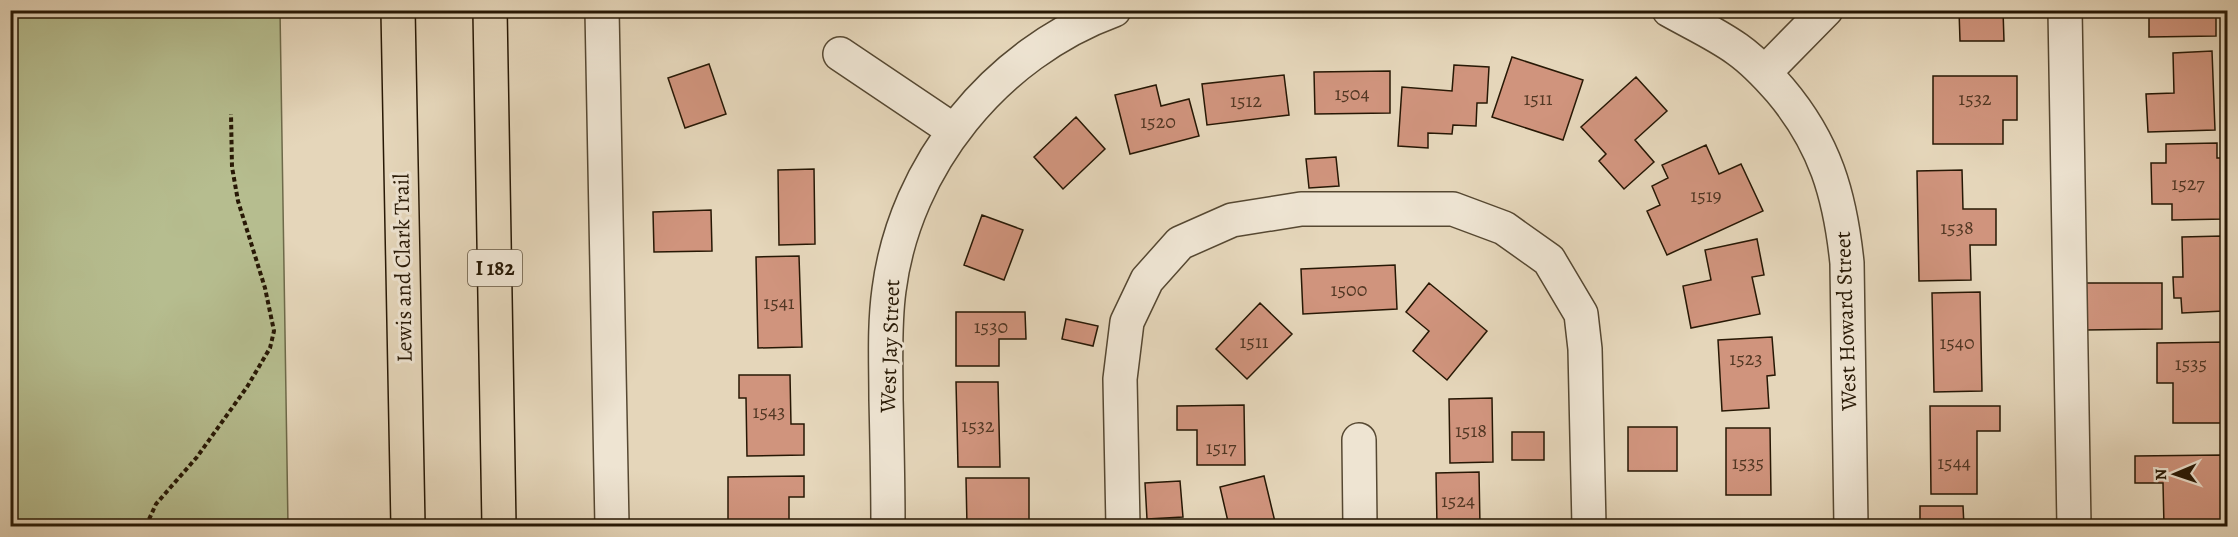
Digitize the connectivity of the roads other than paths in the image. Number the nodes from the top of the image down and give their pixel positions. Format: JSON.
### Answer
{"nodes":[{"id":1,"x":398,"y":10,"type":"edge"},
{"id":2,"x":490,"y":10,"type":"edge"},
{"id":3,"x":602,"y":10,"type":"edge"},
{"id":4,"x":1114,"y":10,"type":"edge"},
{"id":5,"x":1669,"y":10,"type":"edge"},
{"id":6,"x":1826,"y":10,"type":"edge"},
{"id":7,"x":2065,"y":10,"type":"edge"},
{"id":8,"x":840,"y":54,"type":"dead end"},
{"id":9,"x":1765,"y":72,"type":"junction"},
{"id":10,"x":953,"y":130,"type":"junction"},
{"id":11,"x":1359,"y":440,"type":"dead end"},
{"id":12,"x":408,"y":526,"type":"edge"},
{"id":13,"x":499,"y":526,"type":"edge"},
{"id":14,"x":612,"y":526,"type":"edge"},
{"id":15,"x":888,"y":526,"type":"edge"},
{"id":16,"x":1123,"y":526,"type":"edge"},
{"id":17,"x":1360,"y":526,"type":"edge"},
{"id":18,"x":1589,"y":526,"type":"edge"},
{"id":19,"x":1851,"y":526,"type":"edge"},
{"id":20,"x":2074,"y":526,"type":"edge"}],
"edges":[{"from":1,"to":12,"type":"highway","name":"Lewis and Clark Trail"},
{"from":2,"to":13,"type":"highway","number":"I 182"},
{"from":3,"to":14,"type":"street"},
{"from":4,"to":10,"type":"street","name":"West Jay Street"},
{"from":5,"to":9,"type":"street","name":"West Howard Street"},
{"from":6,"to":9,"type":"street"},
{"from":7,"to":20,"type":"street"},
{"from":8,"to":10,"type":"street"},
{"from":9,"to":19,"type":"street","name":"West Howard Street"},
{"from":10,"to":15,"type":"street","name":"West Jay Street"},
{"from":11,"to":17,"type":"street"},
{"from":16,"to":18,"type":"street"}]}
